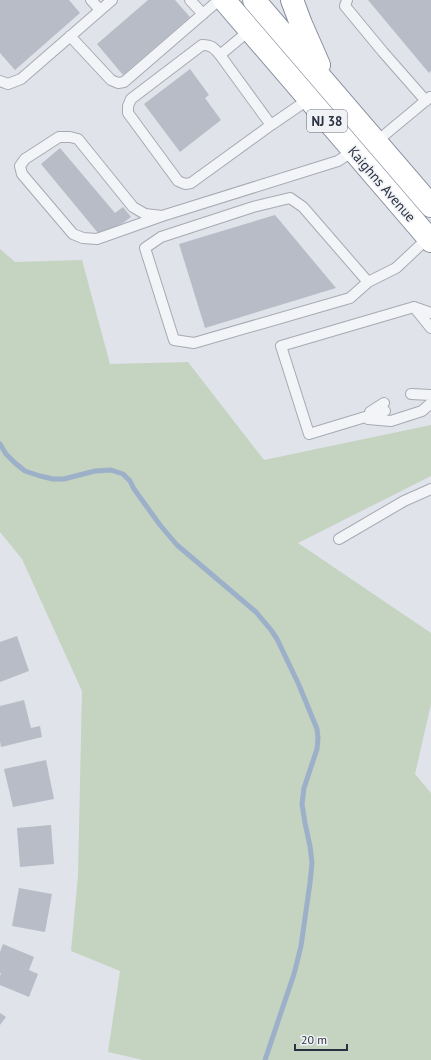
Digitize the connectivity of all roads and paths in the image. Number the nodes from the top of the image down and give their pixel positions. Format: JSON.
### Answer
{"nodes":[{"id":1,"x":91,"y":0,"type":"edge"},
{"id":2,"x":112,"y":0,"type":"edge"},
{"id":3,"x":190,"y":0,"type":"edge"},
{"id":4,"x":219,"y":0,"type":"edge"},
{"id":5,"x":224,"y":0,"type":"edge"},
{"id":6,"x":254,"y":0,"type":"edge"},
{"id":7,"x":292,"y":0,"type":"edge"},
{"id":8,"x":347,"y":0,"type":"edge"},
{"id":9,"x":100,"y":10,"type":"junction"},
{"id":10,"x":203,"y":14,"type":"junction"},
{"id":11,"x":250,"y":30,"type":"junction"},
{"id":12,"x":70,"y":36,"type":"junction"},
{"id":13,"x":220,"y":55,"type":"junction"},
{"id":14,"x":0,"y":81,"type":"edge"},
{"id":15,"x":328,"y":86,"type":"junction"},
{"id":16,"x":428,"y":98,"type":"edge"},
{"id":17,"x":308,"y":99,"type":"junction"},
{"id":18,"x":271,"y":125,"type":"junction"},
{"id":19,"x":376,"y":142,"type":"junction"},
{"id":20,"x":353,"y":151,"type":"junction"},
{"id":21,"x":431,"y":206,"type":"edge"},
{"id":22,"x":162,"y":216,"type":"junction"},
{"id":23,"x":429,"y":239,"type":"edge"},
{"id":24,"x":368,"y":282,"type":"junction"},
{"id":25,"x":414,"y":306,"type":"junction"},
{"id":26,"x":431,"y":312,"type":"edge"},
{"id":27,"x":431,"y":328,"type":"edge"},
{"id":28,"x":431,"y":396,"type":"edge"},
{"id":29,"x":413,"y":398,"type":"dead end"},
{"id":30,"x":431,"y":403,"type":"edge"},
{"id":31,"x":385,"y":407,"type":"dead end"},
{"id":32,"x":362,"y":418,"type":"junction"},
{"id":33,"x":431,"y":489,"type":"edge"},
{"id":34,"x":339,"y":540,"type":"dead end"}],
"edges":[{"from":1,"to":9,"type":"lane"},
{"from":2,"to":9,"type":"lane"},
{"from":3,"to":10,"type":"lane"},
{"from":4,"to":10,"type":"lane"},
{"from":5,"to":11,"type":"highway","name":"Kaighns Avenue","number":"NJ 38"},
{"from":6,"to":15,"type":"highway","name":"Kaighns Avenue","number":"NJ 38"},
{"from":7,"to":15,"type":"highway"},
{"from":8,"to":16,"type":"lane"},
{"from":9,"to":12,"type":"lane"},
{"from":10,"to":12,"type":"lane"},
{"from":11,"to":13,"type":"lane"},
{"from":11,"to":17,"type":"highway","name":"Kaighns Avenue","number":"NJ 38"},
{"from":12,"to":14,"type":"lane"},
{"from":13,"to":18,"type":"lane"},
{"from":13,"to":18,"type":"lane"},
{"from":15,"to":19,"type":"highway","name":"Kaighns Avenue","number":"NJ 38"},
{"from":16,"to":19,"type":"lane"},
{"from":17,"to":18,"type":"lane"},
{"from":17,"to":20,"type":"highway","name":"Kaighns Avenue","number":"NJ 38"},
{"from":19,"to":21,"type":"highway","name":"Kaighns Avenue","number":"NJ 38"},
{"from":20,"to":22,"type":"lane"},
{"from":20,"to":23,"type":"highway","name":"Kaighns Avenue","number":"NJ 38"},
{"from":22,"to":22,"type":"lane"},
{"from":23,"to":24,"type":"lane"},
{"from":24,"to":24,"type":"lane"},
{"from":25,"to":26,"type":"lane"},
{"from":25,"to":27,"type":"lane"},
{"from":25,"to":32,"type":"lane"},
{"from":28,"to":29,"type":"lane"},
{"from":30,"to":32,"type":"lane"},
{"from":31,"to":32,"type":"lane"},
{"from":33,"to":34,"type":"lane"}]}
